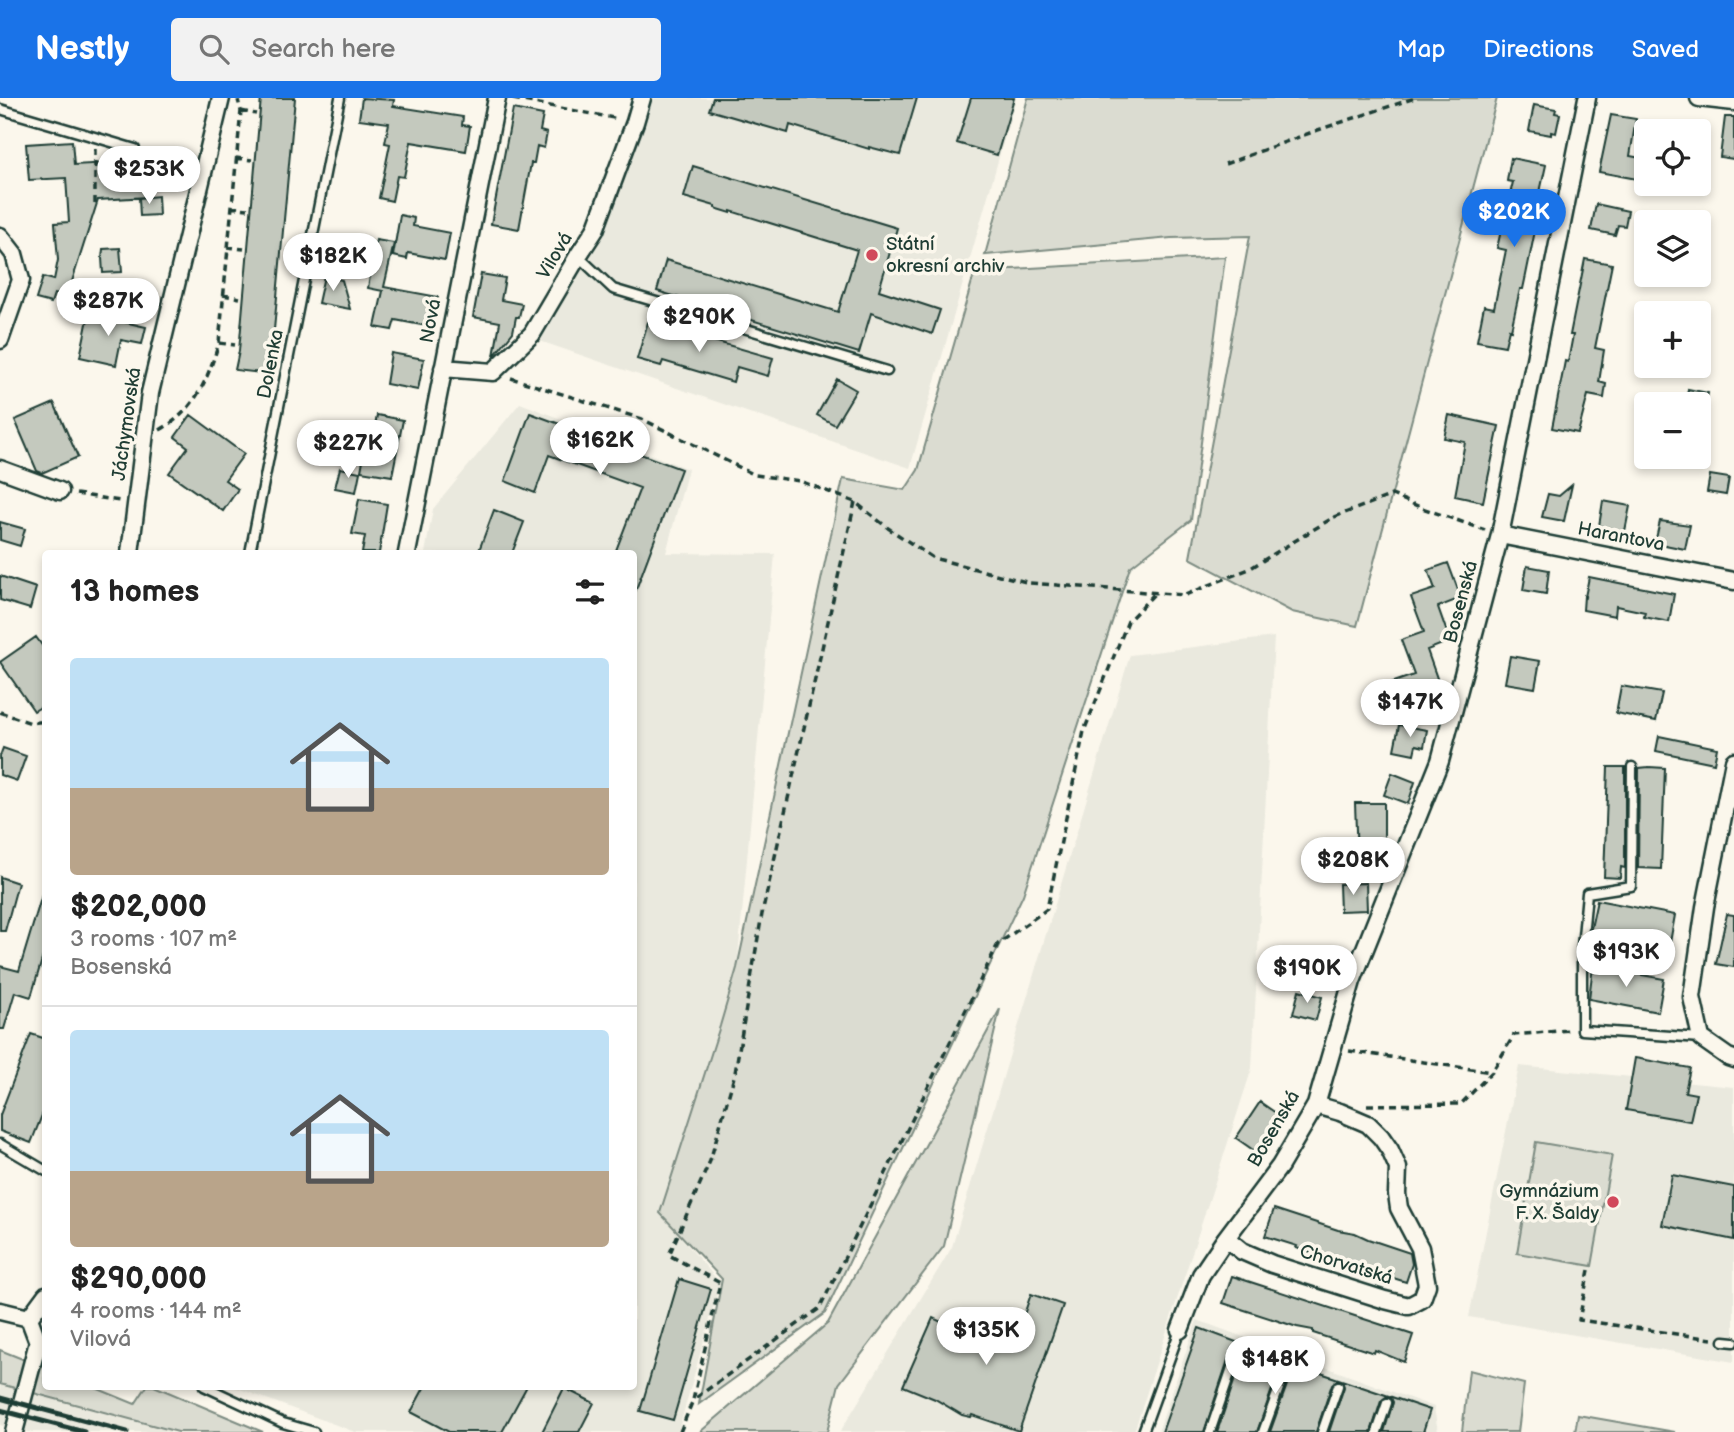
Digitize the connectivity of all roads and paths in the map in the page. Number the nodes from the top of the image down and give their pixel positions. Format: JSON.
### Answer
{"nodes":[{"id":1,"x":221,"y":98,"type":"edge"},
{"id":2,"x":238,"y":98,"type":"edge"},
{"id":3,"x":340,"y":98,"type":"edge"},
{"id":4,"x":497,"y":98,"type":"edge"},
{"id":5,"x":509,"y":98,"type":"edge"},
{"id":6,"x":642,"y":98,"type":"edge"},
{"id":7,"x":1415,"y":98,"type":"edge"},
{"id":8,"x":1587,"y":98,"type":"edge"},
{"id":9,"x":1699,"y":98,"type":"edge"},
{"id":10,"x":1734,"y":102,"type":"edge"},
{"id":11,"x":0,"y":109,"type":"edge"},
{"id":12,"x":241,"y":111,"type":"junction"},
{"id":13,"x":256,"y":114,"type":"dead end"},
{"id":14,"x":635,"y":122,"type":"junction"},
{"id":15,"x":95,"y":137,"type":"junction"},
{"id":16,"x":135,"y":149,"type":"dead end"},
{"id":17,"x":236,"y":158,"type":"junction"},
{"id":18,"x":252,"y":160,"type":"dead end"},
{"id":19,"x":1226,"y":164,"type":"dead end"},
{"id":20,"x":96,"y":206,"type":"dead end"},
{"id":21,"x":231,"y":208,"type":"junction"},
{"id":22,"x":248,"y":209,"type":"dead end"},
{"id":23,"x":0,"y":236,"type":"edge"},
{"id":24,"x":227,"y":247,"type":"junction"},
{"id":25,"x":244,"y":249,"type":"dead end"},
{"id":26,"x":578,"y":256,"type":"junction"},
{"id":27,"x":223,"y":295,"type":"junction"},
{"id":28,"x":240,"y":298,"type":"dead end"},
{"id":29,"x":0,"y":340,"type":"edge"},
{"id":30,"x":219,"y":343,"type":"junction"},
{"id":31,"x":235,"y":345,"type":"dead end"},
{"id":32,"x":443,"y":368,"type":"junction"},
{"id":33,"x":887,"y":371,"type":"dead end"},
{"id":34,"x":493,"y":372,"type":"junction"},
{"id":35,"x":144,"y":439,"type":"junction"},
{"id":36,"x":0,"y":469,"type":"edge"},
{"id":37,"x":60,"y":491,"type":"joint"},
{"id":38,"x":855,"y":502,"type":"junction"},
{"id":39,"x":137,"y":504,"type":"junction"},
{"id":40,"x":1500,"y":535,"type":"junction"},
{"id":41,"x":130,"y":550,"type":"edge"},
{"id":42,"x":251,"y":550,"type":"edge"},
{"id":43,"x":408,"y":550,"type":"edge"},
{"id":44,"x":1734,"y":581,"type":"edge"},
{"id":45,"x":1155,"y":593,"type":"junction"},
{"id":46,"x":0,"y":712,"type":"edge"},
{"id":47,"x":42,"y":722,"type":"edge"},
{"id":48,"x":1734,"y":761,"type":"edge"},
{"id":49,"x":1632,"y":766,"type":"dead end"},
{"id":50,"x":1732,"y":787,"type":"edge"},
{"id":51,"x":1582,"y":947,"type":"junction"},
{"id":52,"x":1620,"y":954,"type":"dead end"},
{"id":53,"x":1582,"y":1030,"type":"junction"},
{"id":54,"x":1701,"y":1038,"type":"junction"},
{"id":55,"x":1332,"y":1048,"type":"junction"},
{"id":56,"x":1734,"y":1059,"type":"edge"},
{"id":57,"x":1492,"y":1072,"type":"junction"},
{"id":58,"x":1316,"y":1105,"type":"junction"},
{"id":59,"x":1355,"y":1105,"type":"dead end"},
{"id":60,"x":0,"y":1144,"type":"edge"},
{"id":61,"x":42,"y":1169,"type":"edge"},
{"id":62,"x":1226,"y":1238,"type":"junction"},
{"id":63,"x":1589,"y":1270,"type":"dead end"},
{"id":64,"x":42,"y":1300,"type":"edge"},
{"id":65,"x":0,"y":1311,"type":"edge"},
{"id":66,"x":29,"y":1318,"type":"junction"},
{"id":67,"x":1180,"y":1330,"type":"joint"},
{"id":68,"x":1724,"y":1341,"type":"joint"},
{"id":69,"x":1734,"y":1342,"type":"edge"},
{"id":70,"x":41,"y":1343,"type":"edge"},
{"id":71,"x":1238,"y":1350,"type":"dead end"},
{"id":72,"x":1286,"y":1369,"type":"dead end"},
{"id":73,"x":1338,"y":1386,"type":"dead end"},
{"id":74,"x":213,"y":1390,"type":"edge"},
{"id":75,"x":693,"y":1400,"type":"junction"},
{"id":76,"x":1387,"y":1403,"type":"dead end"},
{"id":77,"x":14,"y":1432,"type":"edge"},
{"id":78,"x":314,"y":1432,"type":"edge"},
{"id":79,"x":680,"y":1432,"type":"edge"},
{"id":80,"x":1143,"y":1432,"type":"edge"},
{"id":81,"x":1210,"y":1432,"type":"edge"},
{"id":82,"x":1264,"y":1432,"type":"edge"},
{"id":83,"x":1322,"y":1432,"type":"edge"},
{"id":84,"x":1377,"y":1432,"type":"edge"}],
"edges":[{"from":1,"to":35,"type":"street","name":"Jáchymovská"},
{"from":2,"to":12,"type":"path"},
{"from":3,"to":42,"type":"lane","name":"Dolenka"},
{"from":4,"to":32,"type":"street","name":"Nová"},
{"from":5,"to":14,"type":"path"},
{"from":6,"to":14,"type":"street","name":"Vilová"},
{"from":7,"to":19,"type":"path"},
{"from":8,"to":40,"type":"street","name":"Bosenská"},
{"from":9,"to":10,"type":"street"},
{"from":11,"to":15,"type":"lane"},
{"from":12,"to":13,"type":"path"},
{"from":12,"to":17,"type":"path"},
{"from":14,"to":26,"type":"street","name":"Vilová"},
{"from":15,"to":16,"type":"lane"},
{"from":15,"to":20,"type":"path"},
{"from":17,"to":18,"type":"path"},
{"from":17,"to":21,"type":"path"},
{"from":21,"to":22,"type":"path"},
{"from":21,"to":24,"type":"path"},
{"from":23,"to":29,"type":"street"},
{"from":24,"to":25,"type":"path"},
{"from":24,"to":27,"type":"path"},
{"from":26,"to":33,"type":"lane"},
{"from":26,"to":34,"type":"street","name":"Vilová"},
{"from":27,"to":28,"type":"path"},
{"from":27,"to":30,"type":"path"},
{"from":30,"to":31,"type":"path"},
{"from":30,"to":35,"type":"path"},
{"from":32,"to":34,"type":"street"},
{"from":32,"to":43,"type":"street","name":"Nová"},
{"from":34,"to":38,"type":"path"},
{"from":35,"to":39,"type":"street","name":"Jáchymovská"},
{"from":36,"to":37,"type":"street"},
{"from":37,"to":39,"type":"path"},
{"from":38,"to":45,"type":"path"},
{"from":38,"to":75,"type":"path"},
{"from":39,"to":41,"type":"street","name":"Jáchymovská"},
{"from":40,"to":44,"type":"street","name":"Harantova"},
{"from":40,"to":45,"type":"path"},
{"from":40,"to":55,"type":"street","name":"Bosenská"},
{"from":45,"to":75,"type":"path"},
{"from":46,"to":47,"type":"path"},
{"from":48,"to":50,"type":"street"},
{"from":49,"to":51,"type":"lane"},
{"from":50,"to":54,"type":"street"},
{"from":51,"to":52,"type":"lane"},
{"from":51,"to":53,"type":"lane"},
{"from":53,"to":54,"type":"lane"},
{"from":53,"to":57,"type":"path"},
{"from":54,"to":56,"type":"street"},
{"from":55,"to":57,"type":"path"},
{"from":55,"to":58,"type":"street","name":"Bosenská"},
{"from":57,"to":59,"type":"path"},
{"from":58,"to":62,"type":"street","name":"Bosenská"},
{"from":58,"to":62,"type":"street","name":"Chorvatská"},
{"from":60,"to":61,"type":"lane"},
{"from":62,"to":67,"type":"street","name":"Bosenská"},
{"from":63,"to":68,"type":"path"},
{"from":64,"to":66,"type":"street"},
{"from":65,"to":66,"type":"street"},
{"from":66,"to":70,"type":"street"},
{"from":67,"to":80,"type":"lane","name":"Bosenská"},
{"from":68,"to":69,"type":"lane"},
{"from":70,"to":77,"type":"street"},
{"from":71,"to":81,"type":"lane"},
{"from":72,"to":82,"type":"lane"},
{"from":73,"to":83,"type":"lane"},
{"from":74,"to":78,"type":"lane"},
{"from":75,"to":79,"type":"path"},
{"from":76,"to":84,"type":"lane"}]}
